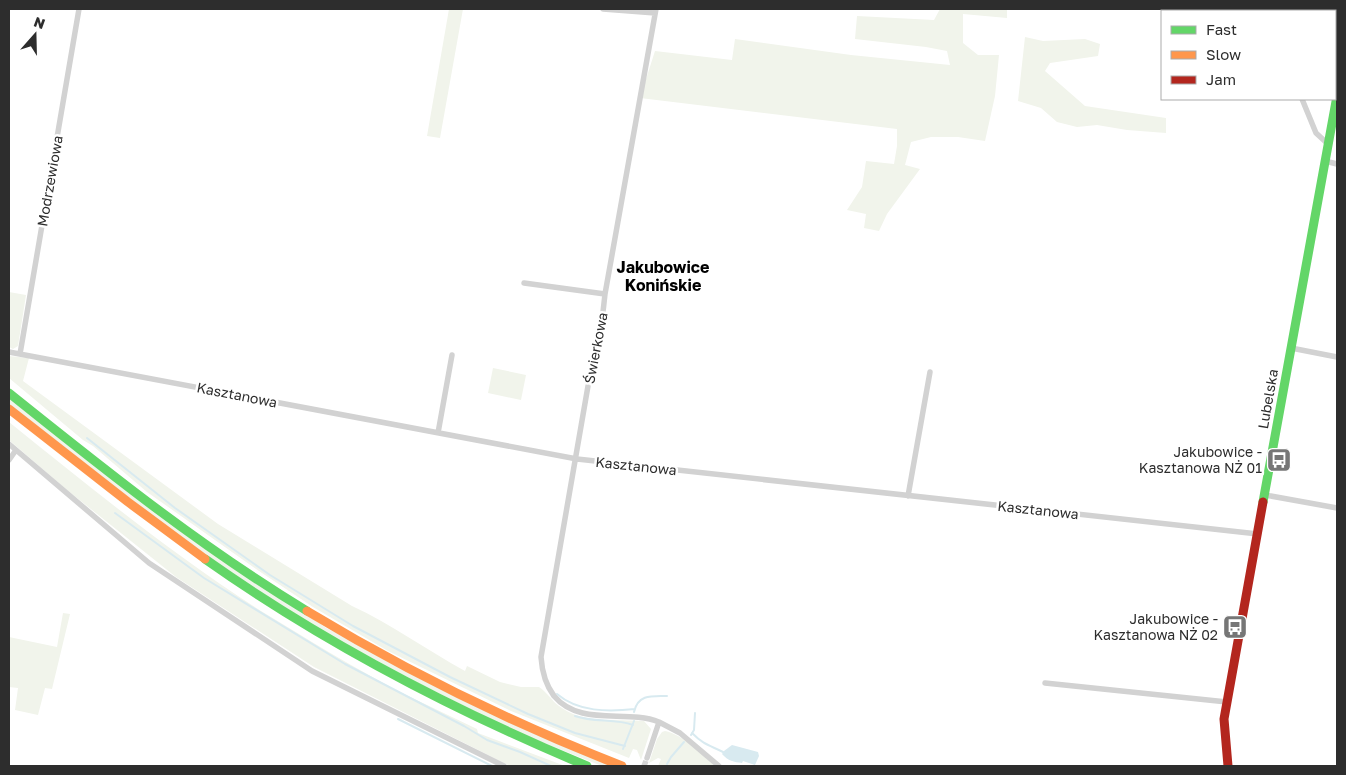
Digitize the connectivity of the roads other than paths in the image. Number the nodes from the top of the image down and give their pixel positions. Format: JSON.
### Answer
{"nodes":[{"id":1,"x":79,"y":9,"type":"edge"},
{"id":2,"x":603,"y":9,"type":"edge"},
{"id":3,"x":655,"y":11,"type":"edge"},
{"id":4,"x":1337,"y":96,"type":"edge"},
{"id":5,"x":1302,"y":100,"type":"edge"},
{"id":6,"x":1328,"y":144,"type":"junction"},
{"id":7,"x":1325,"y":161,"type":"junction"},
{"id":8,"x":1337,"y":164,"type":"edge"},
{"id":9,"x":524,"y":283,"type":"dead end"},
{"id":10,"x":605,"y":294,"type":"junction"},
{"id":11,"x":1291,"y":348,"type":"junction"},
{"id":12,"x":9,"y":352,"type":"edge"},
{"id":13,"x":20,"y":354,"type":"junction"},
{"id":14,"x":452,"y":355,"type":"dead end"},
{"id":15,"x":1337,"y":357,"type":"edge"},
{"id":16,"x":930,"y":372,"type":"dead end"},
{"id":17,"x":9,"y":393,"type":"edge"},
{"id":18,"x":9,"y":409,"type":"edge"},
{"id":19,"x":438,"y":433,"type":"junction"},
{"id":20,"x":9,"y":444,"type":"edge"},
{"id":21,"x":16,"y":450,"type":"junction"},
{"id":22,"x":577,"y":459,"type":"junction"},
{"id":23,"x":9,"y":460,"type":"edge"},
{"id":24,"x":1265,"y":495,"type":"junction"},
{"id":25,"x":908,"y":496,"type":"junction"},
{"id":26,"x":1337,"y":508,"type":"edge"},
{"id":27,"x":1258,"y":534,"type":"junction"},
{"id":28,"x":1045,"y":683,"type":"dead end"},
{"id":29,"x":1227,"y":702,"type":"junction"},
{"id":30,"x":659,"y":722,"type":"junction"},
{"id":31,"x":647,"y":758,"type":"tunnel mouth"},
{"id":32,"x":504,"y":766,"type":"edge"},
{"id":33,"x":587,"y":766,"type":"edge"},
{"id":34,"x":622,"y":766,"type":"edge"},
{"id":35,"x":720,"y":766,"type":"edge"},
{"id":36,"x":1228,"y":766,"type":"edge"}],
"edges":[{"from":1,"to":13,"type":"street","name":"Modrzewiowa"},
{"from":2,"to":3,"type":"street","name":"Świerkowa"},
{"from":3,"to":10,"type":"street","name":"Świerkowa"},
{"from":4,"to":6,"type":"main road","name":"Lubelska"},
{"from":5,"to":6,"type":"street"},
{"from":6,"to":7,"type":"main road","name":"Lubelska"},
{"from":7,"to":8,"type":"street"},
{"from":7,"to":11,"type":"main road","name":"Lubelska"},
{"from":9,"to":10,"type":"street"},
{"from":10,"to":22,"type":"street","name":"Świerkowa"},
{"from":11,"to":15,"type":"street"},
{"from":11,"to":24,"type":"main road","name":"Lubelska"},
{"from":12,"to":13,"type":"street","name":"Kasztanowa"},
{"from":13,"to":19,"type":"street","name":"Kasztanowa"},
{"from":14,"to":19,"type":"street"},
{"from":16,"to":25,"type":"street"},
{"from":17,"to":34,"type":"main road"},
{"from":18,"to":33,"type":"main road"},
{"from":19,"to":22,"type":"street","name":"Kasztanowa"},
{"from":20,"to":21,"type":"street"},
{"from":21,"to":23,"type":"street"},
{"from":21,"to":32,"type":"street"},
{"from":22,"to":25,"type":"street","name":"Kasztanowa"},
{"from":22,"to":30,"type":"street","name":"Świerkowa"},
{"from":24,"to":26,"type":"street"},
{"from":24,"to":27,"type":"main road","name":"Lubelska"},
{"from":25,"to":27,"type":"street","name":"Kasztanowa"},
{"from":27,"to":29,"type":"main road","name":"Lubelska"},
{"from":28,"to":29,"type":"street"},
{"from":29,"to":36,"type":"main road","name":"Lubelska"},
{"from":30,"to":31,"type":"street"},
{"from":30,"to":35,"type":"street"}]}
